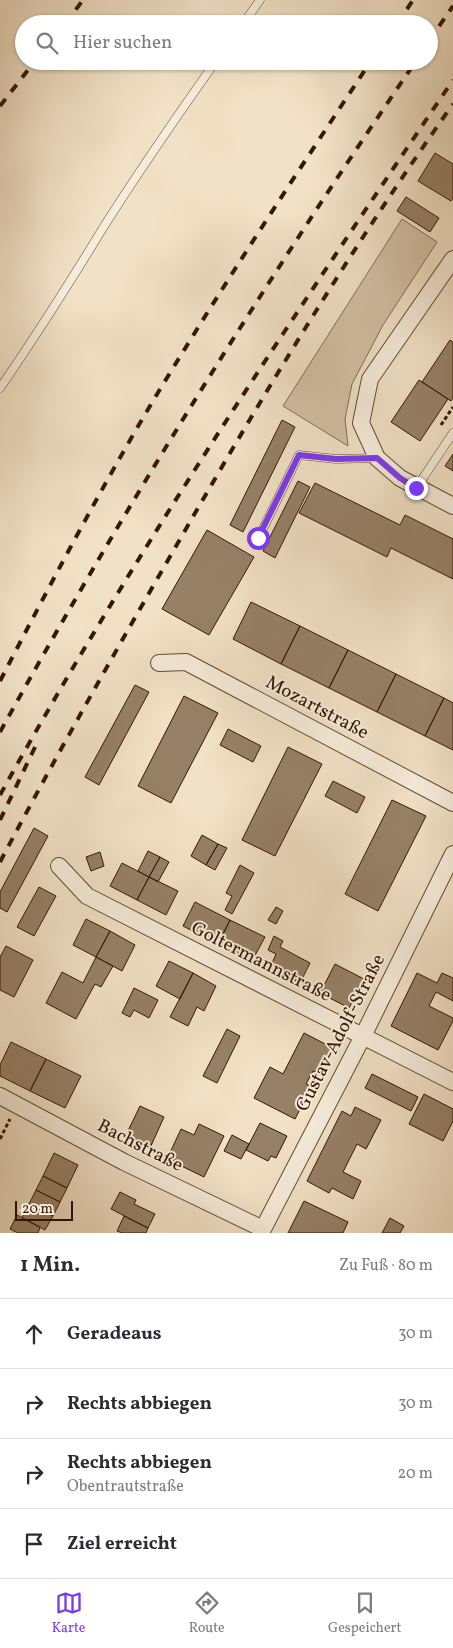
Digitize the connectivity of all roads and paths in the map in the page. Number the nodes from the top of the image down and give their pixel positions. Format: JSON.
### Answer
{"nodes":[{"id":1,"x":260,"y":0,"type":"edge"},
{"id":2,"x":249,"y":15,"type":"edge"},
{"id":3,"x":209,"y":70,"type":"edge"},
{"id":4,"x":453,"y":259,"type":"edge"},
{"id":5,"x":0,"y":388,"type":"edge"},
{"id":6,"x":453,"y":433,"type":"edge"},
{"id":7,"x":377,"y":458,"type":"junction"},
{"id":8,"x":416,"y":488,"type":"junction"},
{"id":9,"x":453,"y":506,"type":"edge"},
{"id":10,"x":258,"y":538,"type":"dead end"},
{"id":11,"x":159,"y":663,"type":"dead end"},
{"id":12,"x":453,"y":802,"type":"edge"},
{"id":13,"x":453,"y":854,"type":"edge"},
{"id":14,"x":59,"y":866,"type":"dead end"},
{"id":15,"x":363,"y":1036,"type":"junction"},
{"id":16,"x":453,"y":1082,"type":"edge"},
{"id":17,"x":0,"y":1096,"type":"edge"},
{"id":18,"x":262,"y":1229,"type":"joint"}],
"edges":[{"from":1,"to":2,"type":"lane"},
{"from":3,"to":5,"type":"lane"},
{"from":4,"to":7,"type":"street"},
{"from":6,"to":8,"type":"lane"},
{"from":7,"to":8,"type":"street"},
{"from":7,"to":10,"type":"lane"},
{"from":8,"to":9,"type":"street"},
{"from":11,"to":12,"type":"street","name":"Mozartstraße"},
{"from":13,"to":15,"type":"street","name":"Gustav-Adolf-Straße"},
{"from":14,"to":15,"type":"street","name":"Goltermannstraße"},
{"from":15,"to":16,"type":"street","name":"Goltermannstraße"},
{"from":15,"to":18,"type":"street","name":"Gustav-Adolf-Straße"},
{"from":17,"to":18,"type":"street","name":"Bachstraße"}]}
